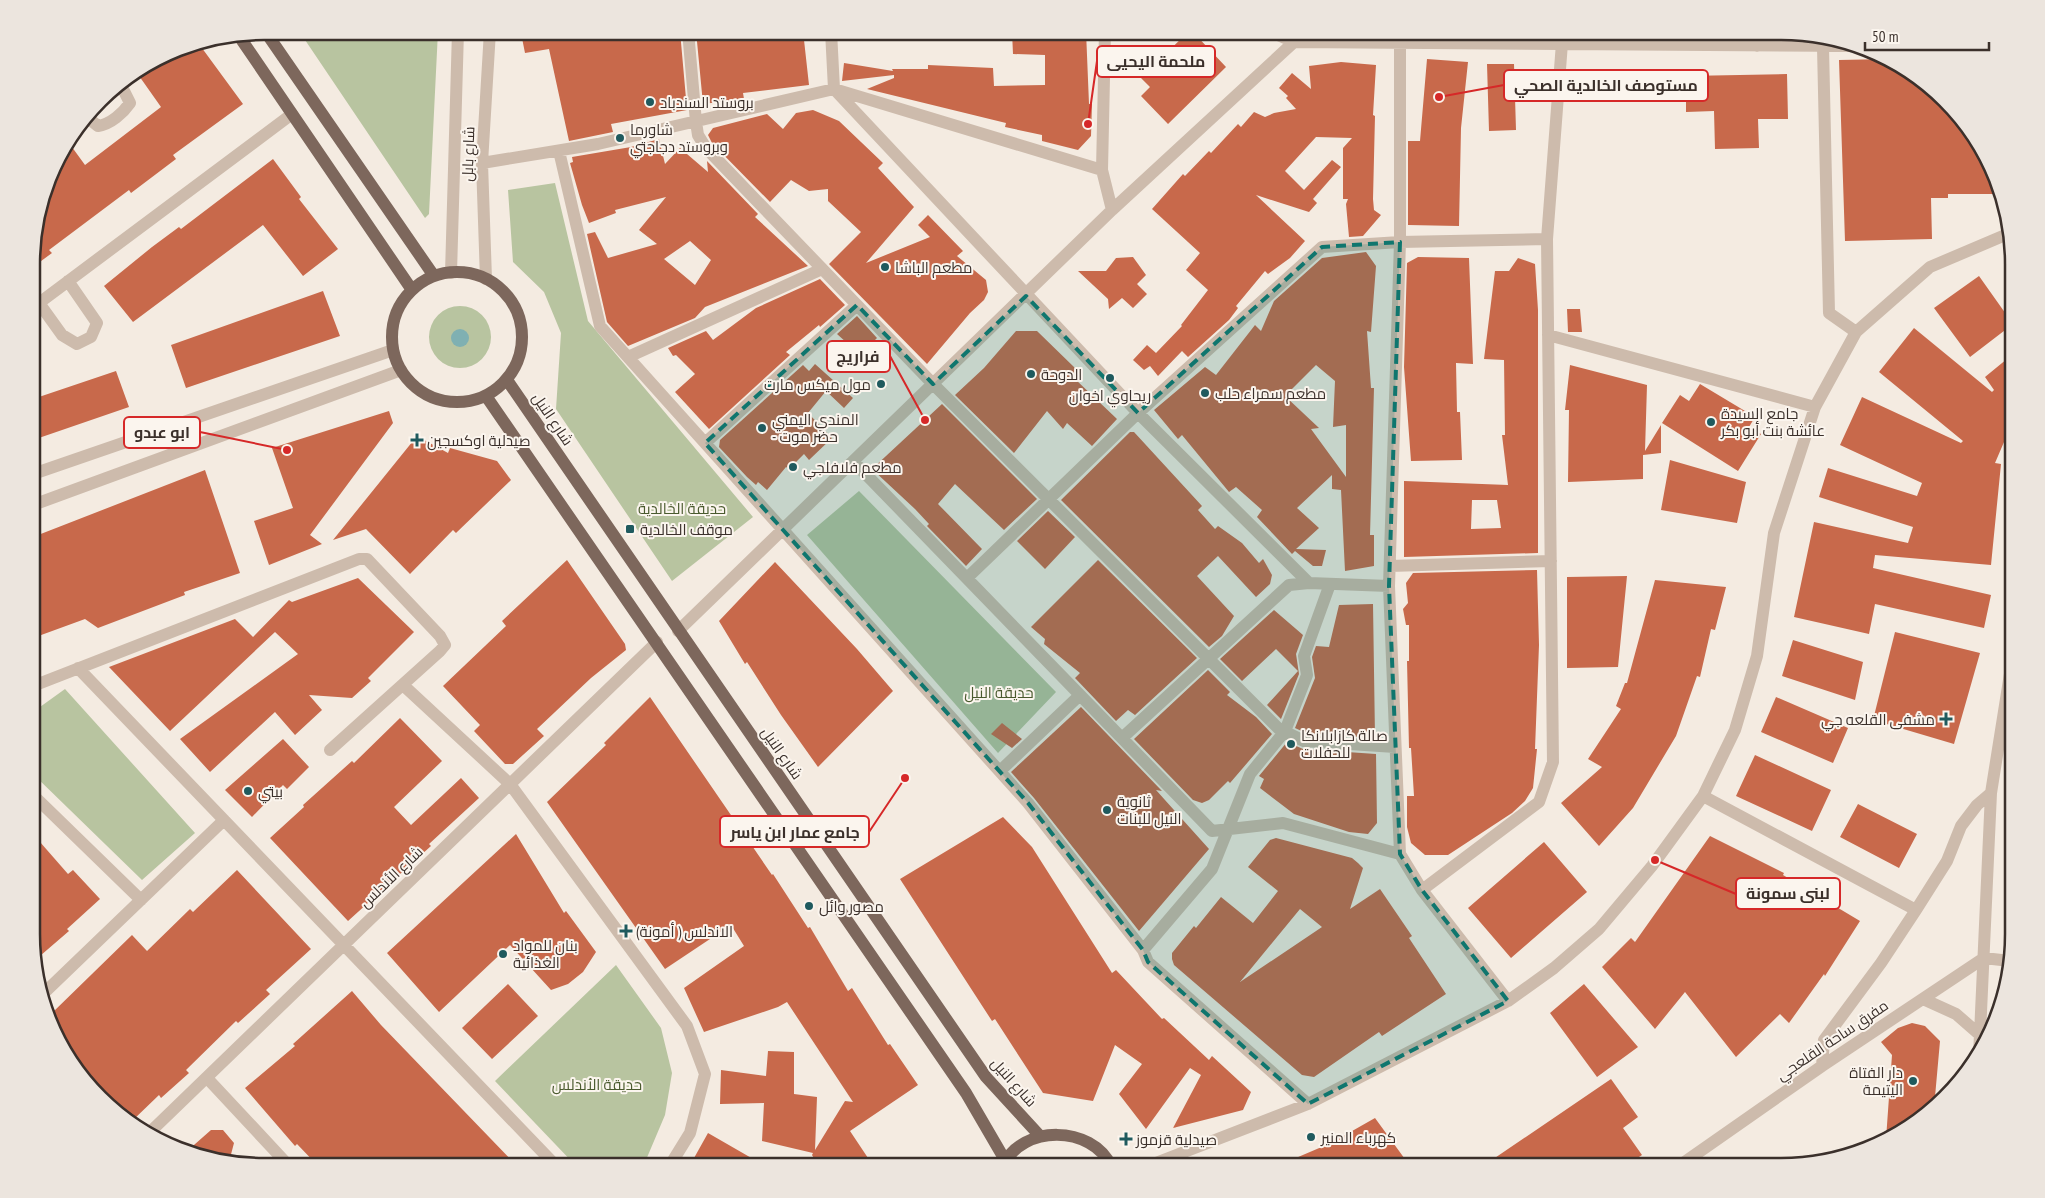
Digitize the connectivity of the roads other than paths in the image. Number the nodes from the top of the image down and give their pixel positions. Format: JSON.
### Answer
{"nodes":[{"id":1,"x":271,"y":40,"type":"edge"},
{"id":2,"x":458,"y":40,"type":"edge"},
{"id":3,"x":489,"y":40,"type":"edge"},
{"id":4,"x":689,"y":40,"type":"edge"},
{"id":5,"x":831,"y":40,"type":"edge"},
{"id":6,"x":1105,"y":40,"type":"edge"},
{"id":7,"x":1289,"y":40,"type":"edge"},
{"id":8,"x":1329,"y":40,"type":"edge"},
{"id":9,"x":1400,"y":40,"type":"edge"},
{"id":10,"x":1493,"y":40,"type":"edge"},
{"id":11,"x":1757,"y":40,"type":"edge"},
{"id":12,"x":242,"y":41,"type":"edge"},
{"id":13,"x":1294,"y":42,"type":"junction"},
{"id":14,"x":1562,"y":43,"type":"junction"},
{"id":15,"x":1757,"y":46,"type":"junction"},
{"id":16,"x":1823,"y":47,"type":"junction"},
{"id":17,"x":1834,"y":47,"type":"edge"},
{"id":18,"x":124,"y":89,"type":"edge"},
{"id":19,"x":834,"y":89,"type":"junction"},
{"id":20,"x":292,"y":114,"type":"junction"},
{"id":21,"x":91,"y":121,"type":"edge"},
{"id":22,"x":696,"y":122,"type":"junction"},
{"id":23,"x":560,"y":151,"type":"junction"},
{"id":24,"x":482,"y":164,"type":"junction"},
{"id":25,"x":1102,"y":170,"type":"junction"},
{"id":26,"x":1112,"y":210,"type":"junction"},
{"id":27,"x":2003,"y":236,"type":"edge"},
{"id":28,"x":1547,"y":239,"type":"junction"},
{"id":29,"x":1400,"y":242,"type":"junction"},
{"id":30,"x":822,"y":269,"type":"junction"},
{"id":31,"x":451,"y":273,"type":"junction"},
{"id":32,"x":434,"y":276,"type":"junction"},
{"id":33,"x":486,"y":279,"type":"junction"},
{"id":34,"x":68,"y":281,"type":"junction"},
{"id":35,"x":412,"y":290,"type":"junction"},
{"id":36,"x":1026,"y":296,"type":"junction"},
{"id":37,"x":40,"y":302,"type":"edge"},
{"id":38,"x":40,"y":304,"type":"edge"},
{"id":39,"x":857,"y":305,"type":"junction"},
{"id":40,"x":1856,"y":332,"type":"junction"},
{"id":41,"x":1548,"y":335,"type":"junction"},
{"id":42,"x":393,"y":350,"type":"junction"},
{"id":43,"x":628,"y":357,"type":"junction"},
{"id":44,"x":401,"y":370,"type":"junction"},
{"id":45,"x":507,"y":380,"type":"junction"},
{"id":46,"x":933,"y":384,"type":"junction"},
{"id":47,"x":486,"y":396,"type":"junction"},
{"id":48,"x":1815,"y":407,"type":"junction"},
{"id":49,"x":1138,"y":413,"type":"junction"},
{"id":50,"x":705,"y":443,"type":"junction"},
{"id":51,"x":853,"y":460,"type":"junction"},
{"id":52,"x":40,"y":472,"type":"edge"},
{"id":53,"x":1048,"y":499,"type":"junction"},
{"id":54,"x":40,"y":502,"type":"edge"},
{"id":55,"x":783,"y":529,"type":"junction"},
{"id":56,"x":1551,"y":561,"type":"junction"},
{"id":57,"x":1390,"y":566,"type":"junction"},
{"id":58,"x":967,"y":578,"type":"junction"},
{"id":59,"x":1309,"y":583,"type":"junction"},
{"id":60,"x":1330,"y":584,"type":"junction"},
{"id":61,"x":1389,"y":586,"type":"junction"},
{"id":62,"x":678,"y":630,"type":"junction"},
{"id":63,"x":657,"y":642,"type":"junction"},
{"id":64,"x":1209,"y":658,"type":"junction"},
{"id":65,"x":78,"y":668,"type":"junction"},
{"id":66,"x":40,"y":683,"type":"edge"},
{"id":67,"x":403,"y":685,"type":"junction"},
{"id":68,"x":1080,"y":695,"type":"junction"},
{"id":69,"x":2005,"y":705,"type":"edge"},
{"id":70,"x":1285,"y":732,"type":"junction"},
{"id":71,"x":1122,"y":738,"type":"junction"},
{"id":72,"x":1395,"y":747,"type":"junction"},
{"id":73,"x":330,"y":750,"type":"dead end"},
{"id":74,"x":1000,"y":771,"type":"junction"},
{"id":75,"x":510,"y":784,"type":"junction"},
{"id":76,"x":1991,"y":793,"type":"junction"},
{"id":77,"x":1703,"y":796,"type":"junction"},
{"id":78,"x":40,"y":802,"type":"edge"},
{"id":79,"x":224,"y":820,"type":"junction"},
{"id":80,"x":1228,"y":829,"type":"junction"},
{"id":81,"x":1400,"y":854,"type":"junction"},
{"id":82,"x":1422,"y":890,"type":"junction"},
{"id":83,"x":141,"y":900,"type":"junction"},
{"id":84,"x":1916,"y":910,"type":"junction"},
{"id":85,"x":344,"y":945,"type":"junction"},
{"id":86,"x":1143,"y":950,"type":"junction"},
{"id":87,"x":1984,"y":958,"type":"junction"},
{"id":88,"x":2004,"y":960,"type":"edge"},
{"id":89,"x":47,"y":990,"type":"edge"},
{"id":90,"x":1923,"y":999,"type":"junction"},
{"id":91,"x":1508,"y":1001,"type":"junction"},
{"id":92,"x":1980,"y":1035,"type":"joint"},
{"id":93,"x":1822,"y":1066,"type":"junction"},
{"id":94,"x":207,"y":1078,"type":"junction"},
{"id":95,"x":1308,"y":1104,"type":"junction"},
{"id":96,"x":154,"y":1129,"type":"edge"},
{"id":97,"x":1040,"y":1136,"type":"junction"},
{"id":98,"x":282,"y":1158,"type":"edge"},
{"id":99,"x":548,"y":1158,"type":"edge"},
{"id":100,"x":675,"y":1158,"type":"edge"},
{"id":101,"x":1001,"y":1158,"type":"edge"},
{"id":102,"x":1009,"y":1158,"type":"edge"},
{"id":103,"x":1104,"y":1158,"type":"edge"},
{"id":104,"x":1169,"y":1158,"type":"edge"},
{"id":105,"x":1690,"y":1158,"type":"edge"}],
"edges":[{"from":1,"to":32,"type":"main road"},
{"from":2,"to":31,"type":"street"},
{"from":3,"to":24,"type":"street","name":"شارع بابل"},
{"from":4,"to":22,"type":"street"},
{"from":5,"to":19,"type":"street"},
{"from":6,"to":25,"type":"street"},
{"from":7,"to":13,"type":"street"},
{"from":8,"to":13,"type":"street"},
{"from":9,"to":29,"type":"street"},
{"from":10,"to":14,"type":"street"},
{"from":11,"to":15,"type":"street"},
{"from":12,"to":20,"type":"main road"},
{"from":13,"to":26,"type":"street"},
{"from":14,"to":15,"type":"street"},
{"from":14,"to":28,"type":"street"},
{"from":15,"to":16,"type":"street"},
{"from":16,"to":17,"type":"street"},
{"from":16,"to":40,"type":"street"},
{"from":18,"to":21,"type":"street"},
{"from":19,"to":22,"type":"street"},
{"from":19,"to":25,"type":"street"},
{"from":19,"to":36,"type":"street"},
{"from":20,"to":34,"type":"street"},
{"from":20,"to":35,"type":"main road"},
{"from":22,"to":23,"type":"street"},
{"from":22,"to":30,"type":"street"},
{"from":23,"to":24,"type":"street"},
{"from":23,"to":43,"type":"street"},
{"from":24,"to":33,"type":"street","name":"شارع بابل"},
{"from":25,"to":26,"type":"street"},
{"from":26,"to":36,"type":"street"},
{"from":27,"to":40,"type":"street"},
{"from":28,"to":29,"type":"street"},
{"from":28,"to":41,"type":"street"},
{"from":29,"to":49,"type":"street"},
{"from":29,"to":57,"type":"street"},
{"from":30,"to":39,"type":"street"},
{"from":30,"to":43,"type":"street"},
{"from":31,"to":32,"type":"main road"},
{"from":31,"to":33,"type":"main road"},
{"from":32,"to":35,"type":"main road"},
{"from":33,"to":45,"type":"main road"},
{"from":34,"to":37,"type":"street"},
{"from":34,"to":38,"type":"street"},
{"from":35,"to":42,"type":"main road"},
{"from":36,"to":46,"type":"street"},
{"from":36,"to":49,"type":"street"},
{"from":39,"to":46,"type":"street"},
{"from":39,"to":50,"type":"street"},
{"from":40,"to":48,"type":"street"},
{"from":41,"to":48,"type":"street"},
{"from":41,"to":56,"type":"street"},
{"from":42,"to":44,"type":"main road"},
{"from":42,"to":52,"type":"street"},
{"from":43,"to":50,"type":"street"},
{"from":44,"to":47,"type":"main road"},
{"from":44,"to":54,"type":"street"},
{"from":45,"to":47,"type":"main road"},
{"from":45,"to":62,"type":"main road","name":"شارع النيل"},
{"from":46,"to":51,"type":"street"},
{"from":46,"to":53,"type":"street"},
{"from":47,"to":63,"type":"main road"},
{"from":48,"to":77,"type":"street"},
{"from":49,"to":53,"type":"street"},
{"from":49,"to":59,"type":"street"},
{"from":50,"to":55,"type":"street"},
{"from":51,"to":55,"type":"street"},
{"from":51,"to":58,"type":"street"},
{"from":53,"to":58,"type":"street"},
{"from":53,"to":64,"type":"street"},
{"from":55,"to":62,"type":"street"},
{"from":55,"to":74,"type":"street"},
{"from":56,"to":57,"type":"street"},
{"from":56,"to":82,"type":"street"},
{"from":57,"to":61,"type":"street"},
{"from":58,"to":68,"type":"street"},
{"from":59,"to":60,"type":"street"},
{"from":59,"to":64,"type":"street"},
{"from":60,"to":61,"type":"street"},
{"from":60,"to":70,"type":"street"},
{"from":61,"to":72,"type":"street"},
{"from":62,"to":97,"type":"main road","name":"شارع النيل"},
{"from":63,"to":75,"type":"street","name":"شارع الأندلس"},
{"from":63,"to":101,"type":"main road"},
{"from":64,"to":70,"type":"street"},
{"from":64,"to":71,"type":"street"},
{"from":65,"to":66,"type":"street"},
{"from":65,"to":67,"type":"street"},
{"from":65,"to":79,"type":"street"},
{"from":67,"to":73,"type":"street"},
{"from":67,"to":75,"type":"street"},
{"from":68,"to":71,"type":"street"},
{"from":68,"to":74,"type":"street"},
{"from":69,"to":76,"type":"street"},
{"from":70,"to":72,"type":"street"},
{"from":70,"to":80,"type":"street"},
{"from":71,"to":80,"type":"street"},
{"from":72,"to":81,"type":"street"},
{"from":74,"to":86,"type":"street"},
{"from":75,"to":85,"type":"street","name":"شارع الأندلس"},
{"from":75,"to":100,"type":"street"},
{"from":76,"to":84,"type":"street"},
{"from":76,"to":87,"type":"street"},
{"from":77,"to":84,"type":"street"},
{"from":77,"to":91,"type":"street"},
{"from":78,"to":83,"type":"street"},
{"from":79,"to":83,"type":"street"},
{"from":79,"to":85,"type":"street"},
{"from":80,"to":81,"type":"street"},
{"from":80,"to":86,"type":"street"},
{"from":81,"to":82,"type":"street"},
{"from":82,"to":91,"type":"street"},
{"from":83,"to":89,"type":"street"},
{"from":84,"to":93,"type":"street"},
{"from":85,"to":94,"type":"street","name":"شارع الأندلس"},
{"from":85,"to":99,"type":"street"},
{"from":86,"to":95,"type":"street"},
{"from":87,"to":88,"type":"street"},
{"from":87,"to":90,"type":"street","name":"مفرق ساحة القلعجي"},
{"from":87,"to":92,"type":"street"},
{"from":90,"to":92,"type":"street"},
{"from":90,"to":93,"type":"street","name":"مفرق ساحة القلعجي"},
{"from":91,"to":95,"type":"street"},
{"from":93,"to":105,"type":"street","name":"مفرق ساحة القلعجي"},
{"from":94,"to":96,"type":"street","name":"شارع الأندلس"},
{"from":94,"to":98,"type":"street"},
{"from":95,"to":104,"type":"street"},
{"from":97,"to":102,"type":"main road"},
{"from":97,"to":103,"type":"main road"}]}
